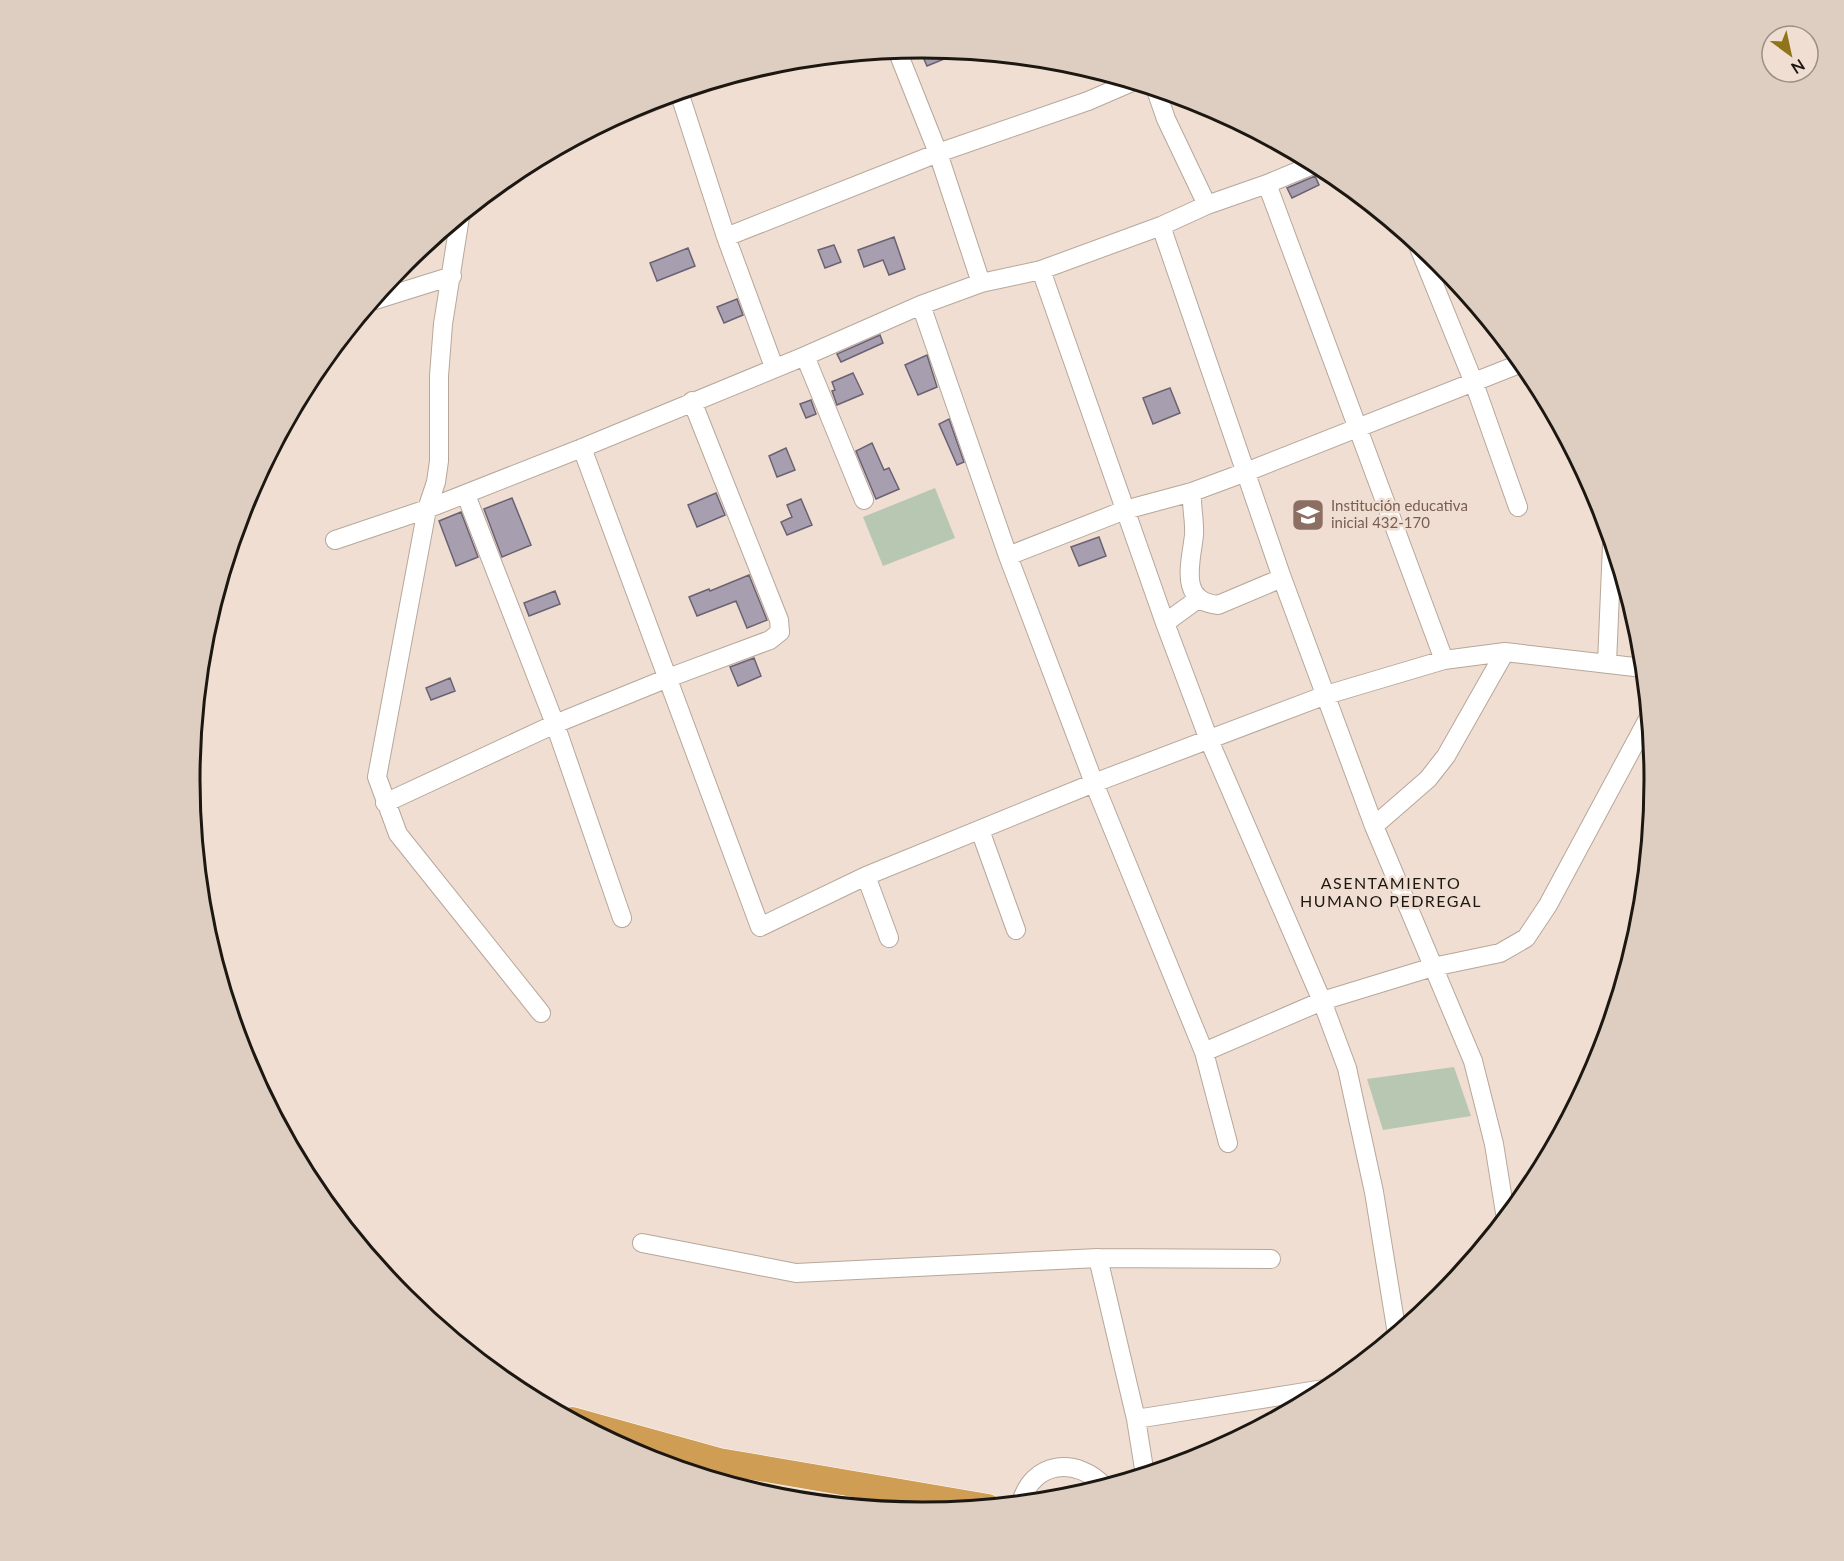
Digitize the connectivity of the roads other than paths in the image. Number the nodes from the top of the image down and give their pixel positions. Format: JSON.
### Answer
{"nodes":[{"id":1,"x":901,"y":59,"type":"edge"},
{"id":2,"x":1121,"y":87,"type":"edge"},
{"id":3,"x":1159,"y":99,"type":"edge"},
{"id":4,"x":682,"y":100,"type":"edge"},
{"id":5,"x":938,"y":153,"type":"junction"},
{"id":6,"x":1304,"y":168,"type":"edge"},
{"id":7,"x":1267,"y":184,"type":"junction"},
{"id":8,"x":1207,"y":205,"type":"junction"},
{"id":9,"x":1161,"y":226,"type":"junction"},
{"id":10,"x":459,"y":228,"type":"edge"},
{"id":11,"x":726,"y":237,"type":"junction"},
{"id":12,"x":1425,"y":263,"type":"edge"},
{"id":13,"x":1041,"y":270,"type":"junction"},
{"id":14,"x":452,"y":276,"type":"junction"},
{"id":15,"x":981,"y":283,"type":"junction"},
{"id":16,"x":386,"y":297,"type":"edge"},
{"id":17,"x":921,"y":305,"type":"junction"},
{"id":18,"x":805,"y":356,"type":"junction"},
{"id":19,"x":774,"y":367,"type":"junction"},
{"id":20,"x":1513,"y":367,"type":"edge"},
{"id":21,"x":1474,"y":383,"type":"junction"},
{"id":22,"x":692,"y":401,"type":"junction"},
{"id":23,"x":1356,"y":428,"type":"junction"},
{"id":24,"x":582,"y":448,"type":"junction"},
{"id":25,"x":1246,"y":472,"type":"junction"},
{"id":26,"x":1192,"y":492,"type":"junction"},
{"id":27,"x":466,"y":495,"type":"junction"},
{"id":28,"x":864,"y":500,"type":"dead end"},
{"id":29,"x":1518,"y":507,"type":"dead end"},
{"id":30,"x":427,"y":509,"type":"junction"},
{"id":31,"x":1125,"y":510,"type":"junction"},
{"id":32,"x":335,"y":540,"type":"dead end"},
{"id":33,"x":1008,"y":556,"type":"junction"},
{"id":34,"x":1611,"y":566,"type":"edge"},
{"id":35,"x":1282,"y":578,"type":"junction"},
{"id":36,"x":1198,"y":599,"type":"junction"},
{"id":37,"x":1165,"y":623,"type":"junction"},
{"id":38,"x":1505,"y":652,"type":"junction"},
{"id":39,"x":1444,"y":660,"type":"junction"},
{"id":40,"x":1607,"y":663,"type":"junction"},
{"id":41,"x":1635,"y":667,"type":"edge"},
{"id":42,"x":668,"y":678,"type":"junction"},
{"id":43,"x":1326,"y":695,"type":"junction"},
{"id":44,"x":555,"y":724,"type":"junction"},
{"id":45,"x":1642,"y":731,"type":"edge"},
{"id":46,"x":1209,"y":740,"type":"junction"},
{"id":47,"x":1094,"y":783,"type":"junction"},
{"id":48,"x":385,"y":803,"type":"junction"},
{"id":49,"x":1374,"y":826,"type":"junction"},
{"id":50,"x":980,"y":830,"type":"junction"},
{"id":51,"x":866,"y":876,"type":"junction"},
{"id":52,"x":622,"y":918,"type":"dead end"},
{"id":53,"x":1016,"y":930,"type":"dead end"},
{"id":54,"x":889,"y":938,"type":"dead end"},
{"id":55,"x":1433,"y":967,"type":"junction"},
{"id":56,"x":1322,"y":1001,"type":"junction"},
{"id":57,"x":541,"y":1013,"type":"dead end"},
{"id":58,"x":1204,"y":1052,"type":"junction"},
{"id":59,"x":1228,"y":1143,"type":"dead end"},
{"id":60,"x":1504,"y":1207,"type":"edge"},
{"id":61,"x":642,"y":1243,"type":"dead end"},
{"id":62,"x":1098,"y":1258,"type":"junction"},
{"id":63,"x":1271,"y":1259,"type":"dead end"},
{"id":64,"x":1396,"y":1325,"type":"edge"},
{"id":65,"x":1306,"y":1392,"type":"edge"},
{"id":66,"x":1136,"y":1419,"type":"junction"},
{"id":67,"x":624,"y":1438,"type":"edge"},
{"id":68,"x":1144,"y":1467,"type":"edge"},
{"id":69,"x":718,"y":1470,"type":"edge"},
{"id":70,"x":1099,"y":1480,"type":"edge"},
{"id":71,"x":1023,"y":1495,"type":"edge"},
{"id":72,"x":953,"y":1501,"type":"edge"}],
"edges":[{"from":1,"to":5,"type":"street"},
{"from":2,"to":5,"type":"street"},
{"from":3,"to":8,"type":"street"},
{"from":4,"to":11,"type":"street"},
{"from":5,"to":11,"type":"street"},
{"from":5,"to":15,"type":"street"},
{"from":6,"to":7,"type":"street"},
{"from":7,"to":8,"type":"street"},
{"from":7,"to":23,"type":"street"},
{"from":8,"to":9,"type":"street"},
{"from":9,"to":13,"type":"street"},
{"from":9,"to":25,"type":"street"},
{"from":10,"to":14,"type":"street"},
{"from":11,"to":19,"type":"street"},
{"from":12,"to":21,"type":"street"},
{"from":13,"to":15,"type":"street"},
{"from":13,"to":31,"type":"street"},
{"from":14,"to":16,"type":"street"},
{"from":14,"to":30,"type":"street"},
{"from":15,"to":17,"type":"street"},
{"from":17,"to":18,"type":"street"},
{"from":17,"to":33,"type":"street"},
{"from":18,"to":19,"type":"street"},
{"from":18,"to":28,"type":"street"},
{"from":19,"to":22,"type":"street"},
{"from":20,"to":21,"type":"street"},
{"from":21,"to":23,"type":"street"},
{"from":21,"to":29,"type":"street"},
{"from":22,"to":24,"type":"street"},
{"from":22,"to":42,"type":"street"},
{"from":23,"to":25,"type":"street"},
{"from":23,"to":39,"type":"street"},
{"from":24,"to":27,"type":"street"},
{"from":24,"to":42,"type":"street"},
{"from":25,"to":26,"type":"street"},
{"from":25,"to":35,"type":"street"},
{"from":26,"to":31,"type":"street"},
{"from":26,"to":36,"type":"street"},
{"from":27,"to":30,"type":"street"},
{"from":27,"to":44,"type":"street"},
{"from":30,"to":32,"type":"street"},
{"from":30,"to":48,"type":"street"},
{"from":31,"to":33,"type":"street"},
{"from":31,"to":37,"type":"street"},
{"from":33,"to":47,"type":"street"},
{"from":34,"to":40,"type":"street"},
{"from":35,"to":36,"type":"street"},
{"from":35,"to":43,"type":"street"},
{"from":36,"to":37,"type":"street"},
{"from":37,"to":46,"type":"street"},
{"from":38,"to":39,"type":"street"},
{"from":38,"to":40,"type":"street"},
{"from":38,"to":49,"type":"street"},
{"from":39,"to":43,"type":"street"},
{"from":40,"to":41,"type":"street"},
{"from":42,"to":44,"type":"street"},
{"from":42,"to":51,"type":"street"},
{"from":43,"to":46,"type":"street"},
{"from":43,"to":49,"type":"street"},
{"from":44,"to":48,"type":"street"},
{"from":44,"to":52,"type":"street"},
{"from":45,"to":55,"type":"street"},
{"from":46,"to":47,"type":"street"},
{"from":46,"to":56,"type":"street"},
{"from":47,"to":50,"type":"street"},
{"from":47,"to":58,"type":"street"},
{"from":48,"to":57,"type":"street"},
{"from":49,"to":55,"type":"street"},
{"from":50,"to":51,"type":"street"},
{"from":50,"to":53,"type":"street"},
{"from":51,"to":54,"type":"street"},
{"from":55,"to":56,"type":"street"},
{"from":55,"to":60,"type":"street"},
{"from":56,"to":58,"type":"street"},
{"from":56,"to":64,"type":"street"},
{"from":58,"to":59,"type":"street"},
{"from":61,"to":62,"type":"street"},
{"from":62,"to":63,"type":"street"},
{"from":62,"to":66,"type":"street"},
{"from":65,"to":66,"type":"street"},
{"from":66,"to":68,"type":"street"},
{"from":67,"to":69,"type":"highway"},
{"from":69,"to":72,"type":"highway"},
{"from":70,"to":71,"type":"street"}]}
